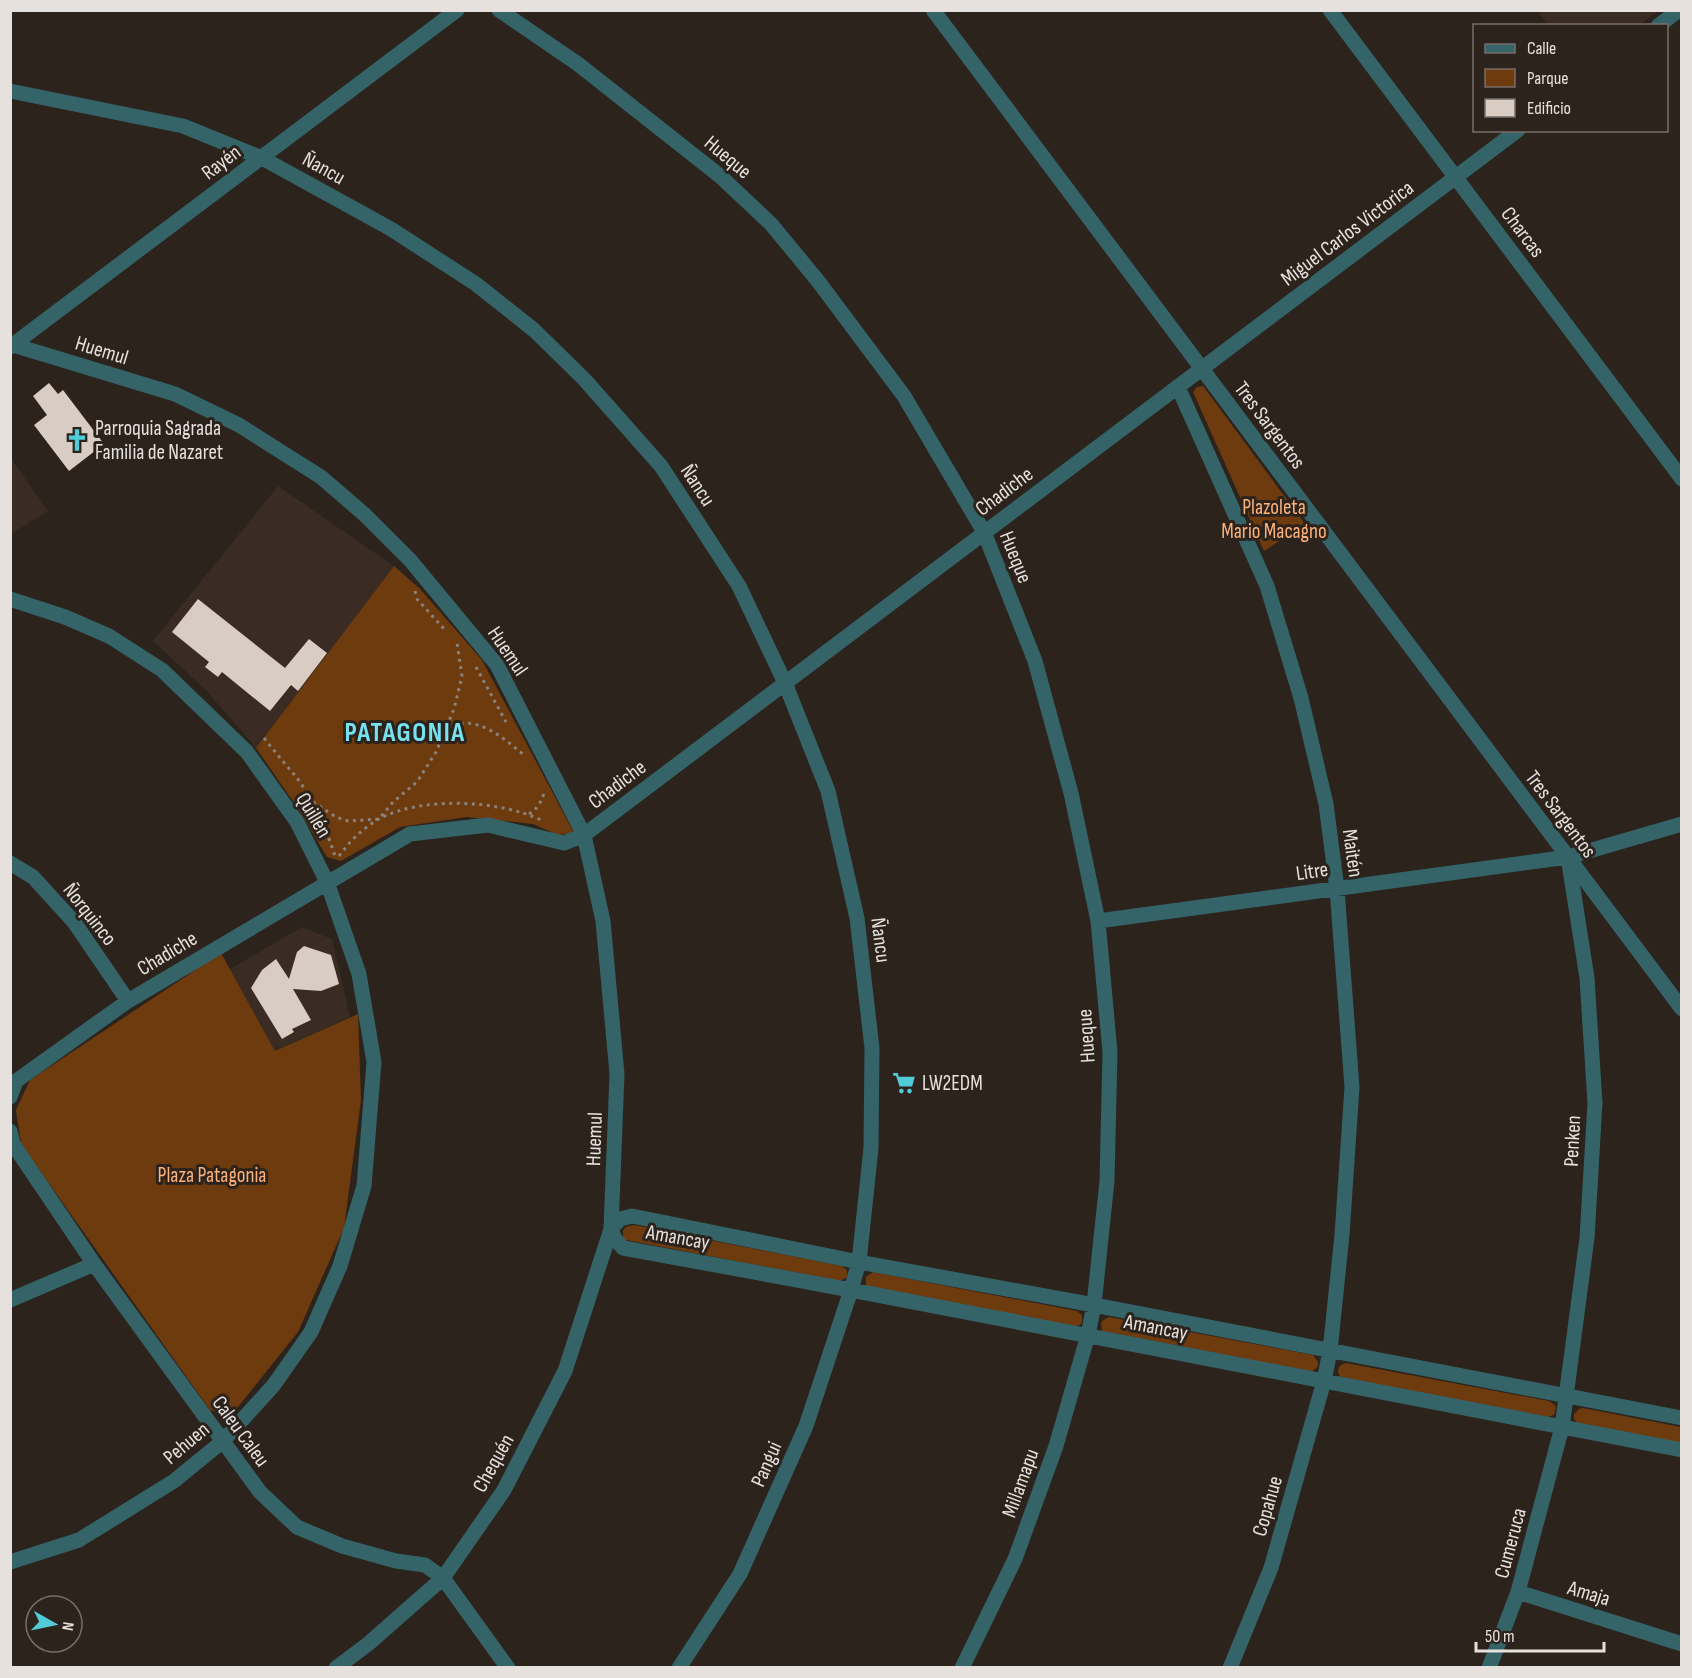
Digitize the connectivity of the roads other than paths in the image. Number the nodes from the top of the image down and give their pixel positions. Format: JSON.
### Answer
{"nodes":[{"id":1,"x":457,"y":10,"type":"edge"},
{"id":2,"x":499,"y":10,"type":"edge"},
{"id":3,"x":933,"y":10,"type":"edge"},
{"id":4,"x":1330,"y":10,"type":"edge"},
{"id":5,"x":1678,"y":10,"type":"edge"},
{"id":6,"x":1660,"y":24,"type":"edge"},
{"id":7,"x":10,"y":91,"type":"edge"},
{"id":8,"x":1515,"y":132,"type":"edge"},
{"id":9,"x":262,"y":158,"type":"junction"},
{"id":10,"x":1455,"y":177,"type":"junction"},
{"id":11,"x":12,"y":345,"type":"edge"},
{"id":12,"x":1202,"y":369,"type":"junction"},
{"id":13,"x":1178,"y":387,"type":"junction"},
{"id":14,"x":1682,"y":479,"type":"edge"},
{"id":15,"x":984,"y":532,"type":"junction"},
{"id":16,"x":10,"y":599,"type":"edge"},
{"id":17,"x":786,"y":683,"type":"junction"},
{"id":18,"x":1682,"y":824,"type":"edge"},
{"id":19,"x":584,"y":835,"type":"junction"},
{"id":20,"x":1568,"y":857,"type":"junction"},
{"id":21,"x":10,"y":862,"type":"edge"},
{"id":22,"x":327,"y":882,"type":"junction"},
{"id":23,"x":1337,"y":889,"type":"junction"},
{"id":24,"x":1098,"y":921,"type":"junction"},
{"id":25,"x":128,"y":1001,"type":"junction"},
{"id":26,"x":1682,"y":1009,"type":"edge"},
{"id":27,"x":10,"y":1097,"type":"edge"},
{"id":28,"x":10,"y":1131,"type":"edge"},
{"id":29,"x":364,"y":1186,"type":"joint"},
{"id":30,"x":611,"y":1229,"type":"junction"},
{"id":31,"x":859,"y":1262,"type":"junction"},
{"id":32,"x":94,"y":1264,"type":"junction"},
{"id":33,"x":851,"y":1290,"type":"junction"},
{"id":34,"x":10,"y":1300,"type":"edge"},
{"id":35,"x":1094,"y":1305,"type":"junction"},
{"id":36,"x":1088,"y":1335,"type":"junction"},
{"id":37,"x":1330,"y":1351,"type":"junction"},
{"id":38,"x":1324,"y":1382,"type":"junction"},
{"id":39,"x":1568,"y":1396,"type":"junction"},
{"id":40,"x":1682,"y":1418,"type":"edge"},
{"id":41,"x":1562,"y":1427,"type":"junction"},
{"id":42,"x":223,"y":1441,"type":"junction"},
{"id":43,"x":1682,"y":1450,"type":"edge"},
{"id":44,"x":10,"y":1562,"type":"edge"},
{"id":45,"x":442,"y":1578,"type":"junction"},
{"id":46,"x":1518,"y":1593,"type":"junction"},
{"id":47,"x":1682,"y":1644,"type":"edge"},
{"id":48,"x":336,"y":1668,"type":"edge"},
{"id":49,"x":508,"y":1668,"type":"edge"},
{"id":50,"x":679,"y":1668,"type":"edge"},
{"id":51,"x":962,"y":1668,"type":"edge"},
{"id":52,"x":1230,"y":1668,"type":"edge"},
{"id":53,"x":1489,"y":1668,"type":"edge"}],
"edges":[{"from":1,"to":9,"type":"street","name":"Rayén"},
{"from":2,"to":15,"type":"street","name":"Hueque"},
{"from":3,"to":12,"type":"street","name":"Tres Sargentos"},
{"from":4,"to":10,"type":"street","name":"Charcas"},
{"from":5,"to":6,"type":"street"},
{"from":7,"to":9,"type":"street","name":"Ñancu"},
{"from":8,"to":10,"type":"street","name":"Miguel Carlos Victorica"},
{"from":9,"to":11,"type":"street","name":"Rayén"},
{"from":9,"to":17,"type":"street","name":"Ñancu"},
{"from":10,"to":12,"type":"street","name":"Miguel Carlos Victorica"},
{"from":10,"to":14,"type":"street","name":"Charcas"},
{"from":11,"to":19,"type":"street","name":"Huemul"},
{"from":12,"to":13,"type":"street","name":"Chadiche"},
{"from":12,"to":20,"type":"street","name":"Tres Sargentos"},
{"from":13,"to":15,"type":"street","name":"Chadiche"},
{"from":13,"to":23,"type":"street","name":"Maitén"},
{"from":15,"to":17,"type":"street","name":"Chadiche"},
{"from":15,"to":24,"type":"street","name":"Hueque"},
{"from":16,"to":22,"type":"street","name":"Quillén"},
{"from":17,"to":19,"type":"street","name":"Chadiche"},
{"from":17,"to":31,"type":"street","name":"Ñancu"},
{"from":18,"to":20,"type":"street","name":"Litre"},
{"from":19,"to":22,"type":"street","name":"Chadiche"},
{"from":19,"to":30,"type":"street","name":"Huemul"},
{"from":20,"to":23,"type":"street","name":"Litre"},
{"from":20,"to":26,"type":"street","name":"Tres Sargentos"},
{"from":20,"to":39,"type":"street","name":"Penken"},
{"from":21,"to":25,"type":"street","name":"Ñorquinco"},
{"from":22,"to":25,"type":"street","name":"Chadiche"},
{"from":22,"to":29,"type":"street","name":"Quillén"},
{"from":23,"to":24,"type":"street","name":"Litre"},
{"from":23,"to":37,"type":"street","name":"Maitén"},
{"from":24,"to":35,"type":"street","name":"Hueque"},
{"from":25,"to":27,"type":"street","name":"Chadiche"},
{"from":28,"to":32,"type":"street","name":"Caleu Caleu"},
{"from":29,"to":42,"type":"street","name":"Pehuen"},
{"from":30,"to":31,"type":"street","name":"Amancay"},
{"from":30,"to":33,"type":"street","name":"Amancay"},
{"from":30,"to":45,"type":"street","name":"Chequén"},
{"from":31,"to":33,"type":"street","name":"Pangui"},
{"from":31,"to":35,"type":"street","name":"Amancay"},
{"from":32,"to":34,"type":"street"},
{"from":32,"to":42,"type":"street","name":"Caleu Caleu"},
{"from":33,"to":36,"type":"street","name":"Amancay"},
{"from":33,"to":50,"type":"street","name":"Pangui"},
{"from":35,"to":36,"type":"street","name":"Millamapu"},
{"from":35,"to":37,"type":"street","name":"Amancay"},
{"from":36,"to":38,"type":"street","name":"Amancay"},
{"from":36,"to":51,"type":"street","name":"Millamapu"},
{"from":37,"to":38,"type":"street","name":"Copahue"},
{"from":37,"to":39,"type":"street","name":"Amancay"},
{"from":38,"to":41,"type":"street","name":"Amancay"},
{"from":38,"to":52,"type":"street","name":"Copahue"},
{"from":39,"to":40,"type":"street","name":"Amancay"},
{"from":39,"to":41,"type":"street","name":"Penken"},
{"from":41,"to":43,"type":"street","name":"Amancay"},
{"from":41,"to":46,"type":"street","name":"Cumeruca"},
{"from":42,"to":44,"type":"street","name":"Pehuen"},
{"from":42,"to":45,"type":"street","name":"Caleu Caleu"},
{"from":45,"to":48,"type":"street","name":"Chequén"},
{"from":45,"to":49,"type":"street","name":"Caleu Caleu"},
{"from":46,"to":47,"type":"street","name":"Amaja"},
{"from":46,"to":53,"type":"street","name":"Cumeruca"}]}
